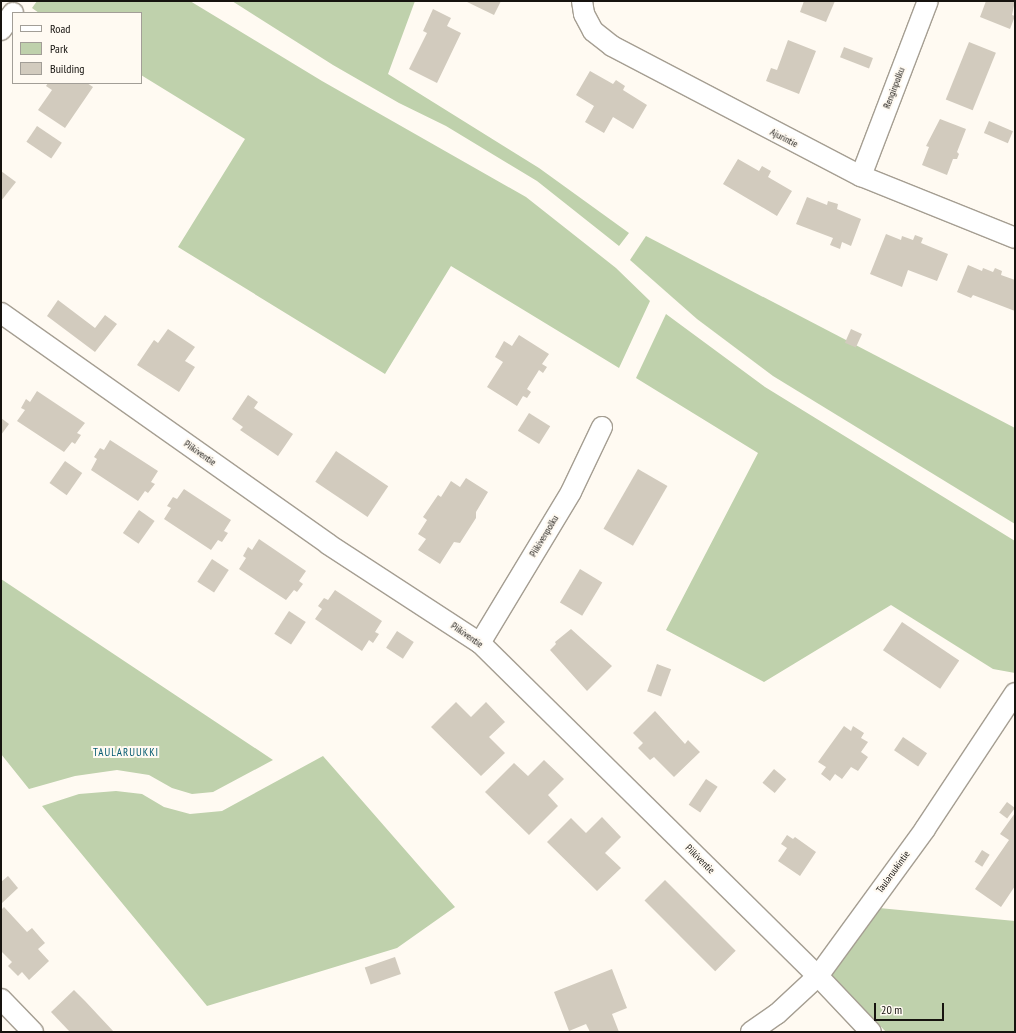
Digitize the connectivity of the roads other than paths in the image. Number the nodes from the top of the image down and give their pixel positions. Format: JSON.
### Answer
{"nodes":[{"id":1,"x":22,"y":1,"type":"edge"},
{"id":2,"x":582,"y":1,"type":"edge"},
{"id":3,"x":928,"y":1,"type":"edge"},
{"id":4,"x":14,"y":12,"type":"edge"},
{"id":5,"x":12,"y":14,"type":"edge"},
{"id":6,"x":1,"y":30,"type":"edge"},
{"id":7,"x":861,"y":176,"type":"junction"},
{"id":8,"x":1015,"y":238,"type":"edge"},
{"id":9,"x":1,"y":313,"type":"edge"},
{"id":10,"x":602,"y":427,"type":"dead end"},
{"id":11,"x":480,"y":642,"type":"junction"},
{"id":12,"x":1015,"y":693,"type":"edge"},
{"id":13,"x":818,"y":976,"type":"junction"},
{"id":14,"x":1,"y":999,"type":"edge"},
{"id":15,"x":33,"y":1032,"type":"edge"},
{"id":16,"x":751,"y":1032,"type":"edge"},
{"id":17,"x":871,"y":1032,"type":"edge"}],
"edges":[{"from":1,"to":4,"type":"street"},
{"from":2,"to":7,"type":"street","name":"Ajurintie"},
{"from":3,"to":7,"type":"street","name":"Renginpolku"},
{"from":5,"to":6,"type":"street"},
{"from":7,"to":8,"type":"street","name":"Ajurintie"},
{"from":9,"to":11,"type":"street","name":"Piikiventie"},
{"from":10,"to":11,"type":"street","name":"Piikivenpolku"},
{"from":11,"to":13,"type":"street","name":"Piikiventie"},
{"from":12,"to":13,"type":"street","name":"Taularuukintie"},
{"from":13,"to":16,"type":"street","name":"Taularuukintie"},
{"from":13,"to":17,"type":"street","name":"Piikiventie"},
{"from":14,"to":15,"type":"street"}]}
